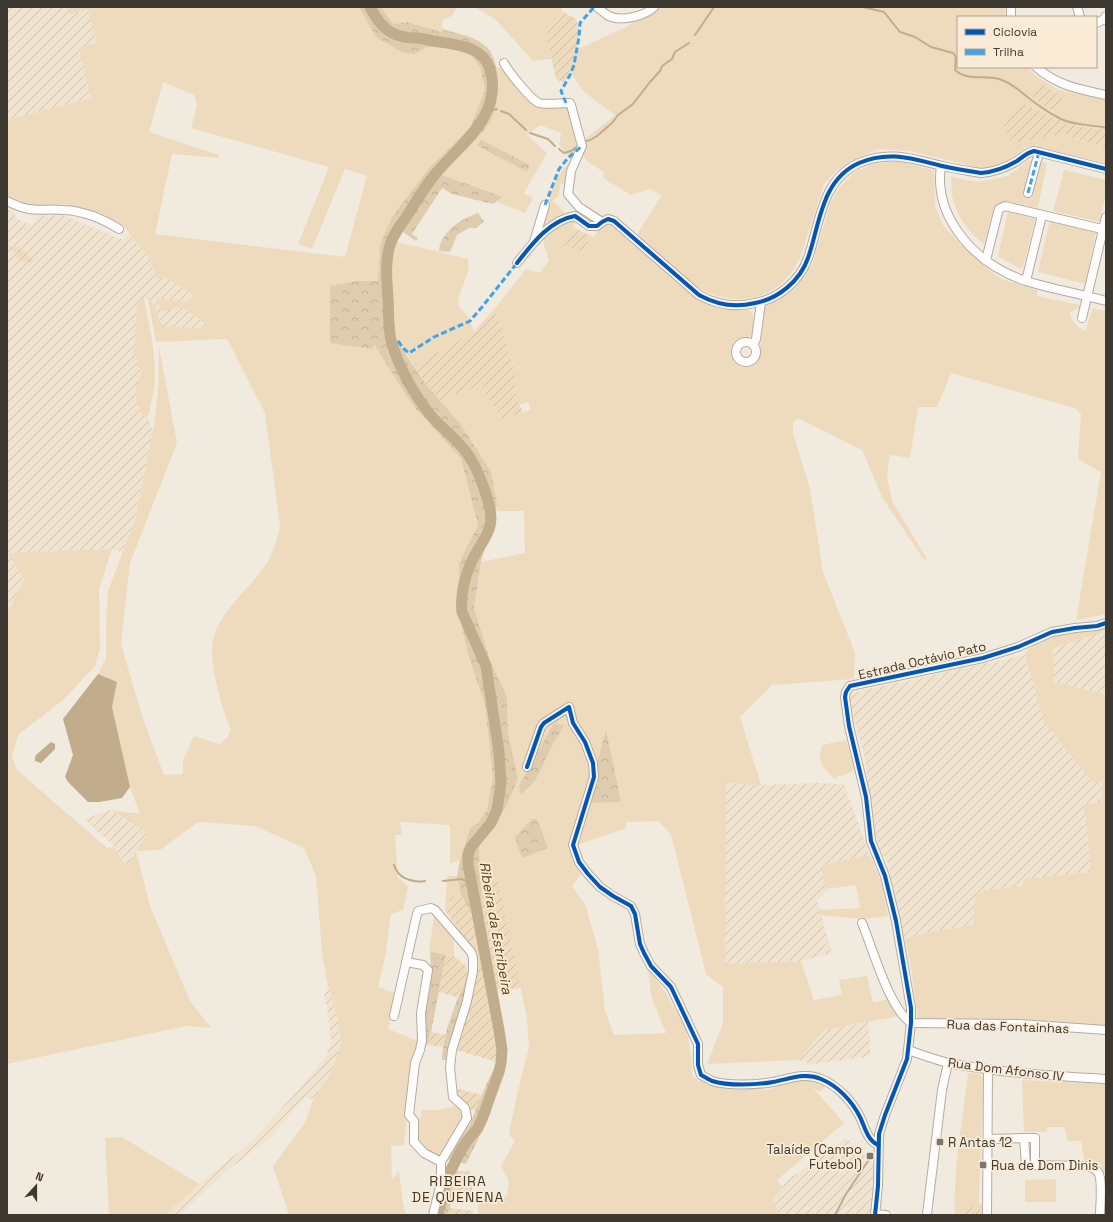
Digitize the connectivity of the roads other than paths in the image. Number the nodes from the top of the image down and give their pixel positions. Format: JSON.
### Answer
{"nodes":[{"id":1,"x":596,"y":7,"type":"edge"},
{"id":2,"x":654,"y":7,"type":"edge"},
{"id":3,"x":1106,"y":16,"type":"edge"},
{"id":4,"x":1097,"y":23,"type":"edge"},
{"id":5,"x":504,"y":63,"type":"dead end"},
{"id":6,"x":1037,"y":68,"type":"edge"},
{"id":7,"x":1106,"y":95,"type":"edge"},
{"id":8,"x":1039,"y":152,"type":"junction"},
{"id":9,"x":941,"y":166,"type":"junction"},
{"id":10,"x":1106,"y":169,"type":"edge"},
{"id":11,"x":1028,"y":193,"type":"dead end"},
{"id":12,"x":7,"y":201,"type":"edge"},
{"id":13,"x":545,"y":205,"type":"dead end"},
{"id":14,"x":1042,"y":215,"type":"junction"},
{"id":15,"x":1106,"y":217,"type":"edge"},
{"id":16,"x":602,"y":222,"type":"junction"},
{"id":17,"x":120,"y":229,"type":"dead end"},
{"id":18,"x":1104,"y":230,"type":"edge"},
{"id":19,"x":534,"y":242,"type":"junction"},
{"id":20,"x":986,"y":260,"type":"junction"},
{"id":21,"x":517,"y":263,"type":"dead end"},
{"id":22,"x":1026,"y":281,"type":"junction"},
{"id":23,"x":1088,"y":296,"type":"junction"},
{"id":24,"x":1106,"y":300,"type":"edge"},
{"id":25,"x":761,"y":302,"type":"junction"},
{"id":26,"x":1082,"y":318,"type":"dead end"},
{"id":27,"x":753,"y":345,"type":"dead end"},
{"id":28,"x":1106,"y":623,"type":"edge"},
{"id":29,"x":527,"y":766,"type":"dead end"},
{"id":30,"x":862,"y":923,"type":"dead end"},
{"id":31,"x":406,"y":962,"type":"junction"},
{"id":32,"x":394,"y":1016,"type":"dead end"},
{"id":33,"x":911,"y":1023,"type":"junction"},
{"id":34,"x":1106,"y":1030,"type":"edge"},
{"id":35,"x":908,"y":1050,"type":"junction"},
{"id":36,"x":948,"y":1063,"type":"junction"},
{"id":37,"x":988,"y":1070,"type":"junction"},
{"id":38,"x":1106,"y":1079,"type":"edge"},
{"id":39,"x":988,"y":1138,"type":"junction"},
{"id":40,"x":878,"y":1145,"type":"junction"},
{"id":41,"x":441,"y":1162,"type":"junction"},
{"id":42,"x":875,"y":1214,"type":"edge"},
{"id":43,"x":433,"y":1215,"type":"edge"},
{"id":44,"x":886,"y":1215,"type":"edge"},
{"id":45,"x":927,"y":1215,"type":"edge"},
{"id":46,"x":987,"y":1215,"type":"edge"},
{"id":47,"x":1100,"y":1215,"type":"edge"}],
"edges":[{"from":1,"to":2,"type":"street"},
{"from":3,"to":4,"type":"street"},
{"from":5,"to":16,"type":"street"},
{"from":6,"to":7,"type":"street"},
{"from":8,"to":9,"type":"street"},
{"from":8,"to":10,"type":"street"},
{"from":8,"to":11,"type":"street"},
{"from":9,"to":20,"type":"street"},
{"from":9,"to":25,"type":"street"},
{"from":12,"to":17,"type":"street"},
{"from":13,"to":19,"type":"street"},
{"from":14,"to":18,"type":"street"},
{"from":14,"to":20,"type":"street"},
{"from":14,"to":22,"type":"street"},
{"from":15,"to":18,"type":"street"},
{"from":16,"to":19,"type":"street"},
{"from":16,"to":25,"type":"street"},
{"from":18,"to":23,"type":"street"},
{"from":19,"to":21,"type":"street"},
{"from":20,"to":22,"type":"street"},
{"from":22,"to":23,"type":"street"},
{"from":23,"to":24,"type":"street"},
{"from":23,"to":26,"type":"street"},
{"from":25,"to":27,"type":"street"},
{"from":28,"to":33,"type":"street","name":"Estrada Octávio Pato"},
{"from":29,"to":40,"type":"street"},
{"from":30,"to":33,"type":"street"},
{"from":31,"to":32,"type":"street"},
{"from":31,"to":41,"type":"street"},
{"from":31,"to":41,"type":"street"},
{"from":33,"to":34,"type":"street","name":"Rua das Fontainhas"},
{"from":33,"to":35,"type":"street","name":"Estrada Octávio Pato"},
{"from":35,"to":36,"type":"street","name":"Rua Dom Afonso IV"},
{"from":35,"to":40,"type":"street","name":"Estrada Octávio Pato"},
{"from":36,"to":37,"type":"street","name":"Rua Dom Afonso IV"},
{"from":36,"to":45,"type":"street"},
{"from":37,"to":38,"type":"street","name":"Rua Dom Afonso IV"},
{"from":37,"to":39,"type":"street"},
{"from":39,"to":46,"type":"street"},
{"from":39,"to":47,"type":"street"},
{"from":40,"to":42,"type":"street","name":"Estrada Octávio Pato"},
{"from":41,"to":43,"type":"street"},
{"from":42,"to":44,"type":"street"}]}
